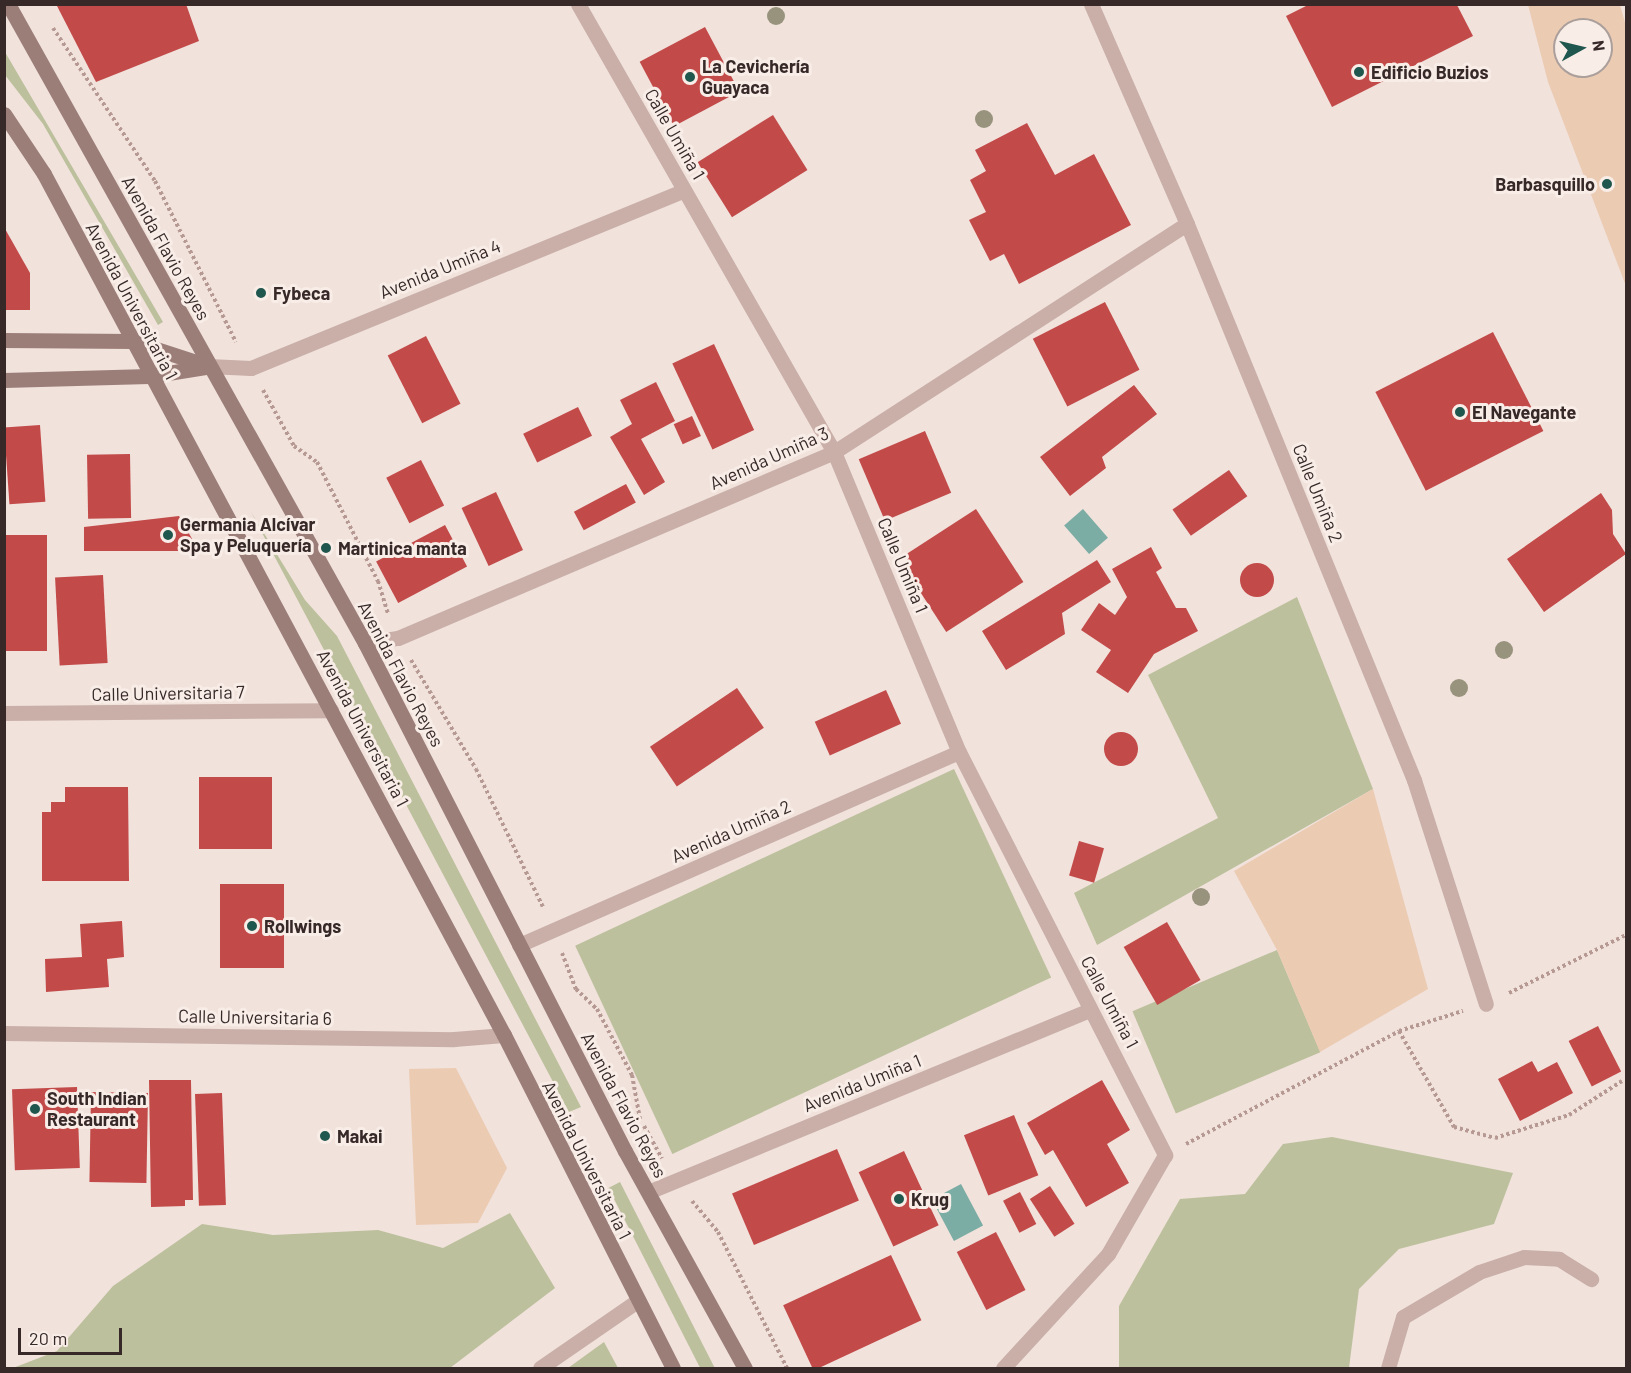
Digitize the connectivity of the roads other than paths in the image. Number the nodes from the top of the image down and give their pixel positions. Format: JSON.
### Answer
{"nodes":[{"id":1,"x":8,"y":4,"type":"edge"},
{"id":2,"x":578,"y":4,"type":"edge"},
{"id":3,"x":1091,"y":4,"type":"edge"},
{"id":4,"x":4,"y":114,"type":"edge"},
{"id":5,"x":684,"y":190,"type":"junction"},
{"id":6,"x":1187,"y":224,"type":"junction"},
{"id":7,"x":4,"y":340,"type":"edge"},
{"id":8,"x":132,"y":341,"type":"junction"},
{"id":9,"x":208,"y":366,"type":"junction"},
{"id":10,"x":149,"y":376,"type":"junction"},
{"id":11,"x":4,"y":380,"type":"edge"},
{"id":12,"x":834,"y":452,"type":"junction"},
{"id":13,"x":364,"y":644,"type":"junction"},
{"id":14,"x":331,"y":710,"type":"junction"},
{"id":15,"x":4,"y":713,"type":"edge"},
{"id":16,"x":960,"y":752,"type":"junction"},
{"id":17,"x":519,"y":945,"type":"junction"},
{"id":18,"x":1486,"y":1004,"type":"road end"},
{"id":19,"x":1090,"y":1010,"type":"junction"},
{"id":20,"x":4,"y":1033,"type":"edge"},
{"id":21,"x":504,"y":1035,"type":"junction"},
{"id":22,"x":648,"y":1192,"type":"junction"},
{"id":23,"x":1591,"y":1279,"type":"dead end"},
{"id":24,"x":637,"y":1301,"type":"junction"},
{"id":25,"x":540,"y":1368,"type":"edge"},
{"id":26,"x":673,"y":1368,"type":"edge"},
{"id":27,"x":745,"y":1368,"type":"edge"},
{"id":28,"x":1003,"y":1368,"type":"edge"},
{"id":29,"x":1388,"y":1368,"type":"edge"}],
"edges":[{"from":1,"to":9,"type":"main road","name":"Avenida Flavio Reyes"},
{"from":2,"to":5,"type":"street","name":"Calle Umiña 1"},
{"from":3,"to":6,"type":"street","name":"Calle Umiña 2"},
{"from":4,"to":8,"type":"main road","name":"Avenida Universitaria 1"},
{"from":5,"to":9,"type":"street","name":"Avenida Umiña 4"},
{"from":5,"to":12,"type":"street","name":"Calle Umiña 1"},
{"from":6,"to":12,"type":"street","name":"Avenida Umiña 3"},
{"from":6,"to":18,"type":"street","name":"Calle Umiña 2"},
{"from":7,"to":8,"type":"main road"},
{"from":8,"to":9,"type":"main road"},
{"from":8,"to":10,"type":"main road","name":"Avenida Universitaria 1"},
{"from":9,"to":10,"type":"main road"},
{"from":9,"to":13,"type":"main road","name":"Avenida Flavio Reyes"},
{"from":10,"to":11,"type":"main road"},
{"from":10,"to":14,"type":"main road","name":"Avenida Universitaria 1"},
{"from":12,"to":13,"type":"street","name":"Avenida Umiña 3"},
{"from":12,"to":16,"type":"street","name":"Calle Umiña 1"},
{"from":13,"to":17,"type":"main road","name":"Avenida Flavio Reyes"},
{"from":14,"to":15,"type":"street","name":"Calle Universitaria 7"},
{"from":14,"to":21,"type":"main road","name":"Avenida Universitaria 1"},
{"from":16,"to":17,"type":"street","name":"Avenida Umiña 2"},
{"from":16,"to":19,"type":"street","name":"Calle Umiña 1"},
{"from":17,"to":22,"type":"main road","name":"Avenida Flavio Reyes"},
{"from":19,"to":22,"type":"street","name":"Avenida Umiña 1"},
{"from":19,"to":28,"type":"street","name":"Calle Umiña 1"},
{"from":20,"to":21,"type":"street","name":"Calle Universitaria 6"},
{"from":21,"to":24,"type":"main road","name":"Avenida Universitaria 1"},
{"from":22,"to":27,"type":"main road","name":"Avenida Flavio Reyes"},
{"from":23,"to":29,"type":"street"},
{"from":24,"to":25,"type":"street"},
{"from":24,"to":26,"type":"main road","name":"Avenida Universitaria 1"}]}
